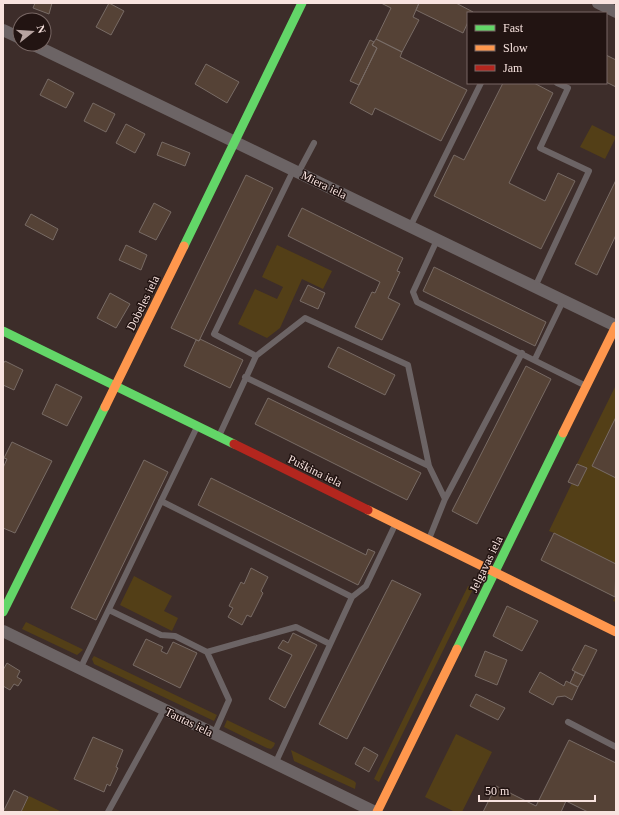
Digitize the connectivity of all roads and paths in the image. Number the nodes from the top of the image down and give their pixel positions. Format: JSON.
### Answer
{"nodes":[{"id":1,"x":302,"y":3,"type":"edge"},
{"id":2,"x":600,"y":3,"type":"edge"},
{"id":3,"x":616,"y":12,"type":"edge"},
{"id":4,"x":48,"y":52,"type":"edge"},
{"id":5,"x":481,"y":84,"type":"edge"},
{"id":6,"x":560,"y":84,"type":"edge"},
{"id":7,"x":234,"y":142,"type":"junction"},
{"id":8,"x":314,"y":143,"type":"dead end"},
{"id":9,"x":295,"y":172,"type":"junction"},
{"id":10,"x":410,"y":227,"type":"junction"},
{"id":11,"x":437,"y":240,"type":"junction"},
{"id":12,"x":535,"y":287,"type":"junction"},
{"id":13,"x":563,"y":301,"type":"junction"},
{"id":14,"x":616,"y":326,"type":"edge"},
{"id":15,"x":3,"y":331,"type":"edge"},
{"id":16,"x":522,"y":353,"type":"junction"},
{"id":17,"x":256,"y":356,"type":"junction"},
{"id":18,"x":534,"y":359,"type":"junction"},
{"id":19,"x":246,"y":377,"type":"junction"},
{"id":20,"x":116,"y":386,"type":"junction"},
{"id":21,"x":586,"y":386,"type":"junction"},
{"id":22,"x":198,"y":426,"type":"junction"},
{"id":23,"x":219,"y":436,"type":"junction"},
{"id":24,"x":429,"y":466,"type":"junction"},
{"id":25,"x":445,"y":499,"type":"junction"},
{"id":26,"x":162,"y":501,"type":"junction"},
{"id":27,"x":396,"y":524,"type":"junction"},
{"id":28,"x":429,"y":540,"type":"junction"},
{"id":29,"x":495,"y":573,"type":"junction"},
{"id":30,"x":352,"y":597,"type":"junction"},
{"id":31,"x":109,"y":610,"type":"junction"},
{"id":32,"x":3,"y":612,"type":"edge"},
{"id":33,"x":3,"y":631,"type":"edge"},
{"id":34,"x":616,"y":632,"type":"edge"},
{"id":35,"x":330,"y":644,"type":"junction"},
{"id":36,"x":207,"y":652,"type":"junction"},
{"id":37,"x":80,"y":669,"type":"junction"},
{"id":38,"x":164,"y":710,"type":"junction"},
{"id":39,"x":568,"y":722,"type":"dead end"},
{"id":40,"x":214,"y":734,"type":"junction"},
{"id":41,"x":616,"y":747,"type":"edge"},
{"id":42,"x":275,"y":764,"type":"junction"},
{"id":43,"x":108,"y":812,"type":"edge"},
{"id":44,"x":376,"y":812,"type":"edge"}],
"edges":[{"from":1,"to":7,"type":"street","name":"Dobeles iela"},
{"from":2,"to":3,"type":"street"},
{"from":4,"to":7,"type":"street","name":"Miera iela"},
{"from":5,"to":10,"type":"lane"},
{"from":6,"to":12,"type":"lane"},
{"from":7,"to":9,"type":"street","name":"Miera iela"},
{"from":7,"to":20,"type":"street","name":"Dobeles iela"},
{"from":8,"to":9,"type":"lane"},
{"from":9,"to":10,"type":"street","name":"Miera iela"},
{"from":9,"to":17,"type":"lane"},
{"from":10,"to":11,"type":"street","name":"Miera iela"},
{"from":11,"to":12,"type":"street","name":"Miera iela"},
{"from":11,"to":16,"type":"lane"},
{"from":12,"to":13,"type":"street","name":"Miera iela"},
{"from":13,"to":14,"type":"street","name":"Miera iela"},
{"from":13,"to":18,"type":"lane"},
{"from":14,"to":21,"type":"street","name":"Jelgavas iela"},
{"from":15,"to":20,"type":"street","name":"Puškina iela"},
{"from":16,"to":18,"type":"lane"},
{"from":16,"to":25,"type":"lane"},
{"from":17,"to":19,"type":"lane"},
{"from":17,"to":24,"type":"lane"},
{"from":18,"to":21,"type":"lane"},
{"from":19,"to":23,"type":"lane"},
{"from":19,"to":24,"type":"lane"},
{"from":20,"to":22,"type":"street","name":"Puškina iela"},
{"from":20,"to":32,"type":"street","name":"Dobeles iela"},
{"from":21,"to":29,"type":"street","name":"Jelgavas iela"},
{"from":22,"to":23,"type":"street","name":"Puškina iela"},
{"from":22,"to":26,"type":"lane"},
{"from":23,"to":27,"type":"street","name":"Puškina iela"},
{"from":24,"to":25,"type":"lane"},
{"from":25,"to":28,"type":"lane"},
{"from":26,"to":30,"type":"lane"},
{"from":26,"to":31,"type":"lane"},
{"from":27,"to":28,"type":"street","name":"Puškina iela"},
{"from":27,"to":30,"type":"lane"},
{"from":28,"to":29,"type":"street","name":"Puškina iela"},
{"from":29,"to":34,"type":"street","name":"Puškina iela"},
{"from":29,"to":44,"type":"street","name":"Jelgavas iela"},
{"from":30,"to":35,"type":"lane"},
{"from":31,"to":36,"type":"lane"},
{"from":31,"to":37,"type":"lane"},
{"from":33,"to":37,"type":"street","name":"Tautas iela"},
{"from":35,"to":36,"type":"lane"},
{"from":35,"to":42,"type":"lane"},
{"from":36,"to":40,"type":"lane"},
{"from":37,"to":38,"type":"street","name":"Tautas iela"},
{"from":38,"to":40,"type":"street","name":"Tautas iela"},
{"from":38,"to":43,"type":"lane"},
{"from":39,"to":41,"type":"lane"},
{"from":40,"to":42,"type":"street","name":"Tautas iela"},
{"from":42,"to":44,"type":"street","name":"Tautas iela"}]}
